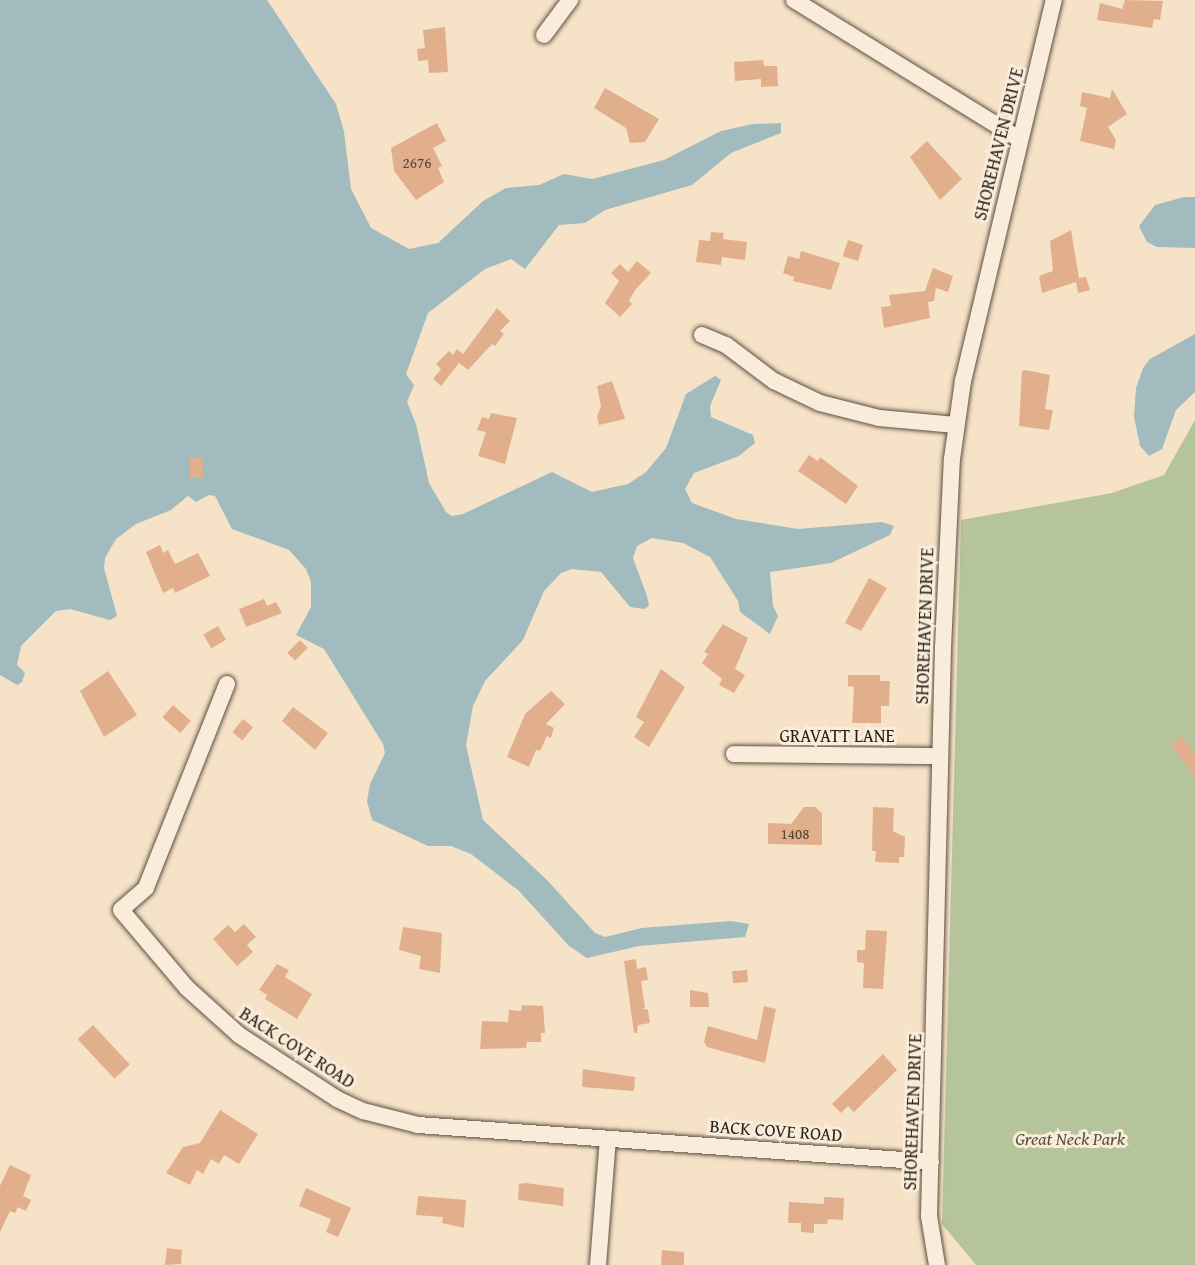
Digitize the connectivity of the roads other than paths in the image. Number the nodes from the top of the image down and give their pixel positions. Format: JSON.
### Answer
{"nodes":[{"id":1,"x":570,"y":0,"type":"edge"},
{"id":2,"x":794,"y":0,"type":"edge"},
{"id":3,"x":1054,"y":0,"type":"edge"},
{"id":4,"x":544,"y":34,"type":"dead end"},
{"id":5,"x":1019,"y":139,"type":"junction"},
{"id":6,"x":702,"y":335,"type":"dead end"},
{"id":7,"x":956,"y":425,"type":"junction"},
{"id":8,"x":227,"y":684,"type":"dead end"},
{"id":9,"x":734,"y":754,"type":"dead end"},
{"id":10,"x":940,"y":756,"type":"junction"},
{"id":11,"x":608,"y":1139,"type":"junction"},
{"id":12,"x":931,"y":1162,"type":"junction"},
{"id":13,"x":598,"y":1265,"type":"edge"},
{"id":14,"x":937,"y":1265,"type":"edge"}],
"edges":[{"from":1,"to":4,"type":"street"},
{"from":2,"to":5,"type":"street"},
{"from":3,"to":5,"type":"street","name":"SHOREHAVEN DRIVE"},
{"from":5,"to":7,"type":"street","name":"SHOREHAVEN DRIVE"},
{"from":6,"to":7,"type":"street"},
{"from":7,"to":10,"type":"street","name":"SHOREHAVEN DRIVE"},
{"from":8,"to":11,"type":"street","name":"BACK COVE ROAD"},
{"from":9,"to":10,"type":"street","name":"GRAVATT LANE"},
{"from":10,"to":12,"type":"street","name":"SHOREHAVEN DRIVE"},
{"from":11,"to":12,"type":"street","name":"BACK COVE ROAD"},
{"from":11,"to":13,"type":"street"},
{"from":12,"to":14,"type":"street","name":"SHOREHAVEN DRIVE"}]}
